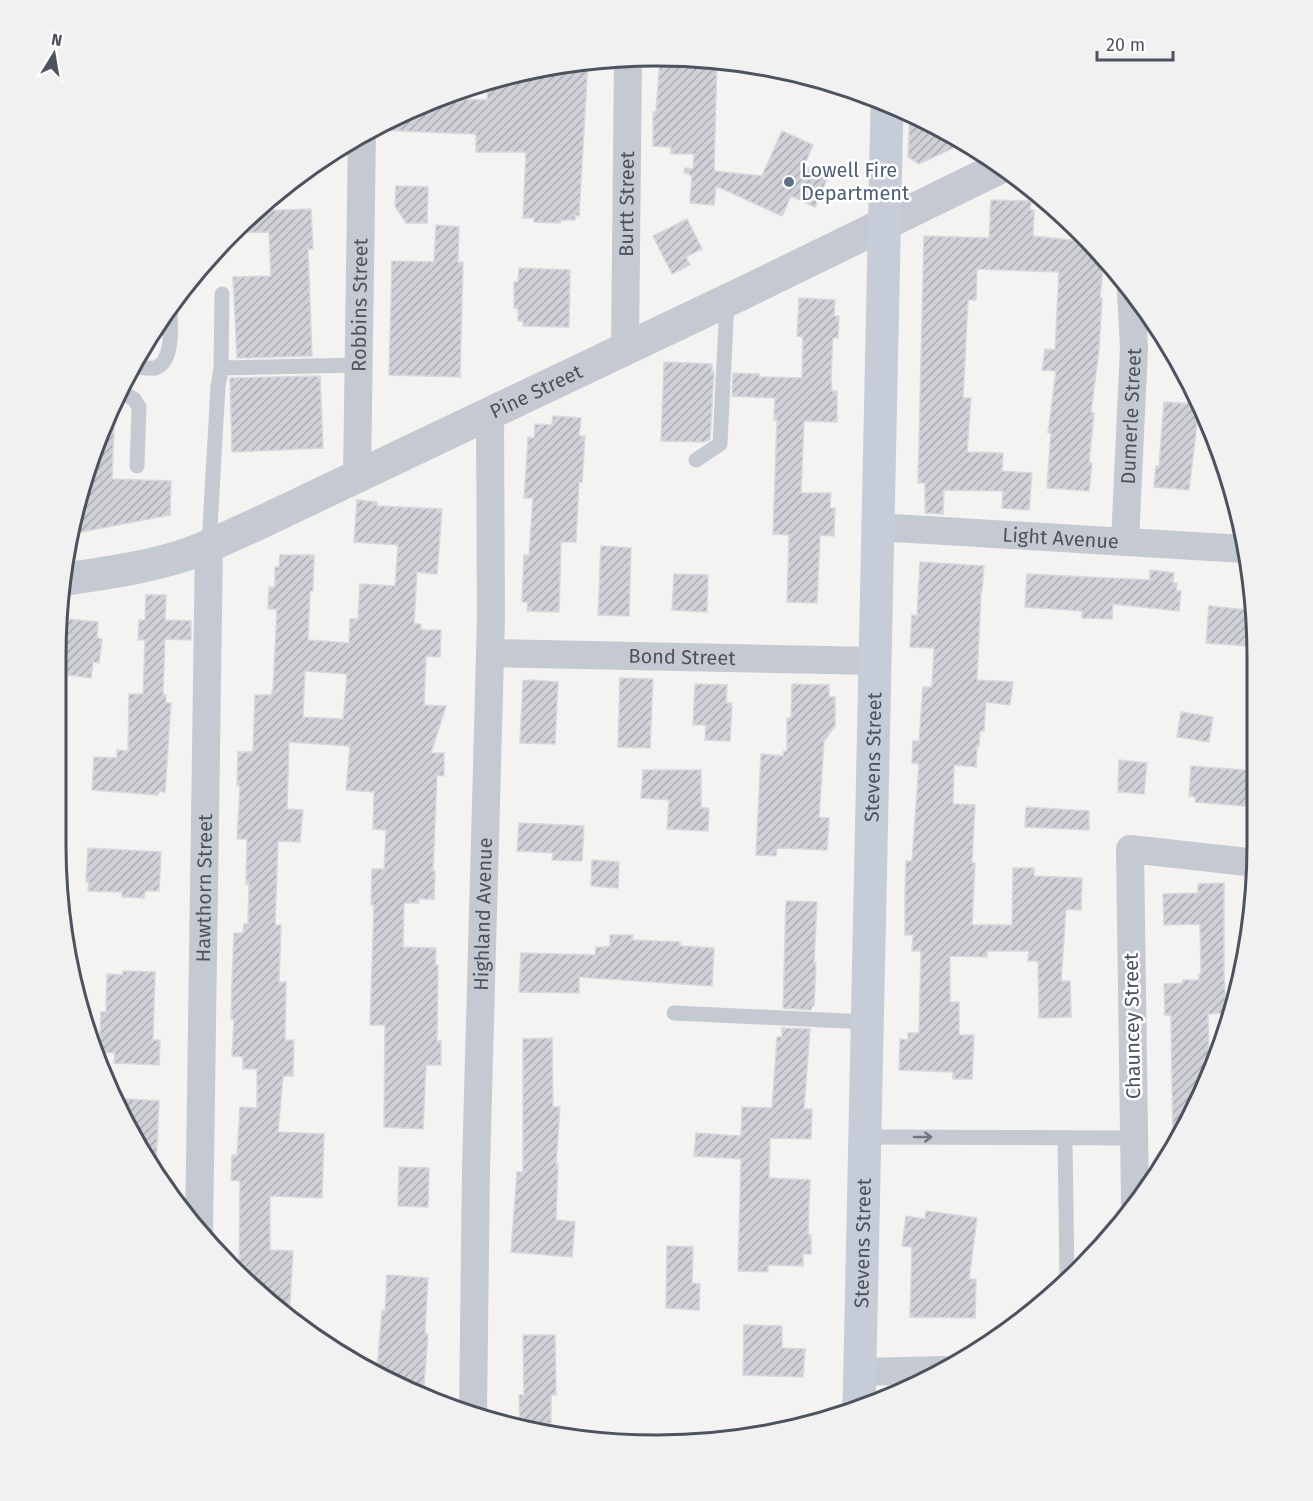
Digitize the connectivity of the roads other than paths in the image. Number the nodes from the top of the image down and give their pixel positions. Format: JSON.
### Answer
{"nodes":[{"id":1,"x":628,"y":67,"type":"edge"},
{"id":2,"x":887,"y":113,"type":"edge"},
{"id":3,"x":362,"y":145,"type":"edge"},
{"id":4,"x":992,"y":171,"type":"edge"},
{"id":5,"x":885,"y":222,"type":"junction"},
{"id":6,"x":222,"y":294,"type":"dead end"},
{"id":7,"x":727,"y":301,"type":"junction"},
{"id":8,"x":1132,"y":307,"type":"edge"},
{"id":9,"x":170,"y":323,"type":"edge"},
{"id":10,"x":625,"y":348,"type":"junction"},
{"id":11,"x":359,"y":365,"type":"junction"},
{"id":12,"x":142,"y":367,"type":"edge"},
{"id":13,"x":221,"y":368,"type":"junction"},
{"id":14,"x":127,"y":395,"type":"edge"},
{"id":15,"x":490,"y":414,"type":"junction"},
{"id":16,"x":696,"y":460,"type":"dead end"},
{"id":17,"x":137,"y":466,"type":"dead end"},
{"id":18,"x":357,"y":476,"type":"junction"},
{"id":19,"x":878,"y":527,"type":"junction"},
{"id":20,"x":1125,"y":542,"type":"junction"},
{"id":21,"x":209,"y":544,"type":"junction"},
{"id":22,"x":1237,"y":549,"type":"edge"},
{"id":23,"x":71,"y":579,"type":"edge"},
{"id":24,"x":490,"y":653,"type":"junction"},
{"id":25,"x":876,"y":661,"type":"junction"},
{"id":26,"x":1247,"y":862,"type":"edge"},
{"id":27,"x":674,"y":1013,"type":"dead end"},
{"id":28,"x":867,"y":1022,"type":"junction"},
{"id":29,"x":865,"y":1137,"type":"junction"},
{"id":30,"x":1065,"y":1138,"type":"junction"},
{"id":31,"x":1134,"y":1138,"type":"junction"},
{"id":32,"x":1135,"y":1190,"type":"edge"},
{"id":33,"x":199,"y":1217,"type":"edge"},
{"id":34,"x":1067,"y":1269,"type":"edge"},
{"id":35,"x":925,"y":1370,"type":"edge"},
{"id":36,"x":860,"y":1372,"type":"junction"},
{"id":37,"x":859,"y":1399,"type":"edge"},
{"id":38,"x":473,"y":1406,"type":"edge"}],
"edges":[{"from":1,"to":10,"type":"street","name":"Burtt Street"},
{"from":2,"to":5,"type":"main road","name":"Stevens Street"},
{"from":3,"to":11,"type":"street","name":"Robbins Street"},
{"from":4,"to":5,"type":"street","name":"Pine Street"},
{"from":5,"to":7,"type":"street","name":"Pine Street"},
{"from":5,"to":19,"type":"main road","name":"Stevens Street"},
{"from":6,"to":13,"type":"lane"},
{"from":7,"to":10,"type":"street","name":"Pine Street"},
{"from":7,"to":16,"type":"lane"},
{"from":8,"to":20,"type":"street","name":"Dumerle Street"},
{"from":9,"to":12,"type":"lane"},
{"from":10,"to":15,"type":"street","name":"Pine Street"},
{"from":11,"to":13,"type":"lane"},
{"from":11,"to":18,"type":"street","name":"Robbins Street"},
{"from":13,"to":21,"type":"lane"},
{"from":14,"to":17,"type":"lane"},
{"from":15,"to":18,"type":"street","name":"Pine Street"},
{"from":15,"to":24,"type":"street","name":"Highland Avenue"},
{"from":18,"to":21,"type":"street","name":"Pine Street"},
{"from":19,"to":20,"type":"street","name":"Light Avenue"},
{"from":19,"to":25,"type":"main road","name":"Stevens Street"},
{"from":20,"to":22,"type":"street","name":"Light Avenue"},
{"from":21,"to":23,"type":"street","name":"Pine Street"},
{"from":21,"to":33,"type":"street","name":"Hawthorn Street"},
{"from":24,"to":25,"type":"street","name":"Bond Street"},
{"from":24,"to":38,"type":"street","name":"Highland Avenue"},
{"from":25,"to":28,"type":"main road","name":"Stevens Street"},
{"from":26,"to":31,"type":"street","name":"Chauncey Street"},
{"from":27,"to":28,"type":"lane"},
{"from":28,"to":29,"type":"main road","name":"Stevens Street"},
{"from":29,"to":30,"type":"lane","one_way":true},
{"from":29,"to":36,"type":"main road","name":"Stevens Street"},
{"from":30,"to":31,"type":"lane"},
{"from":30,"to":34,"type":"lane"},
{"from":31,"to":32,"type":"street","name":"Chauncey Street"},
{"from":35,"to":36,"type":"street"},
{"from":36,"to":37,"type":"main road","name":"Stevens Street"}]}
